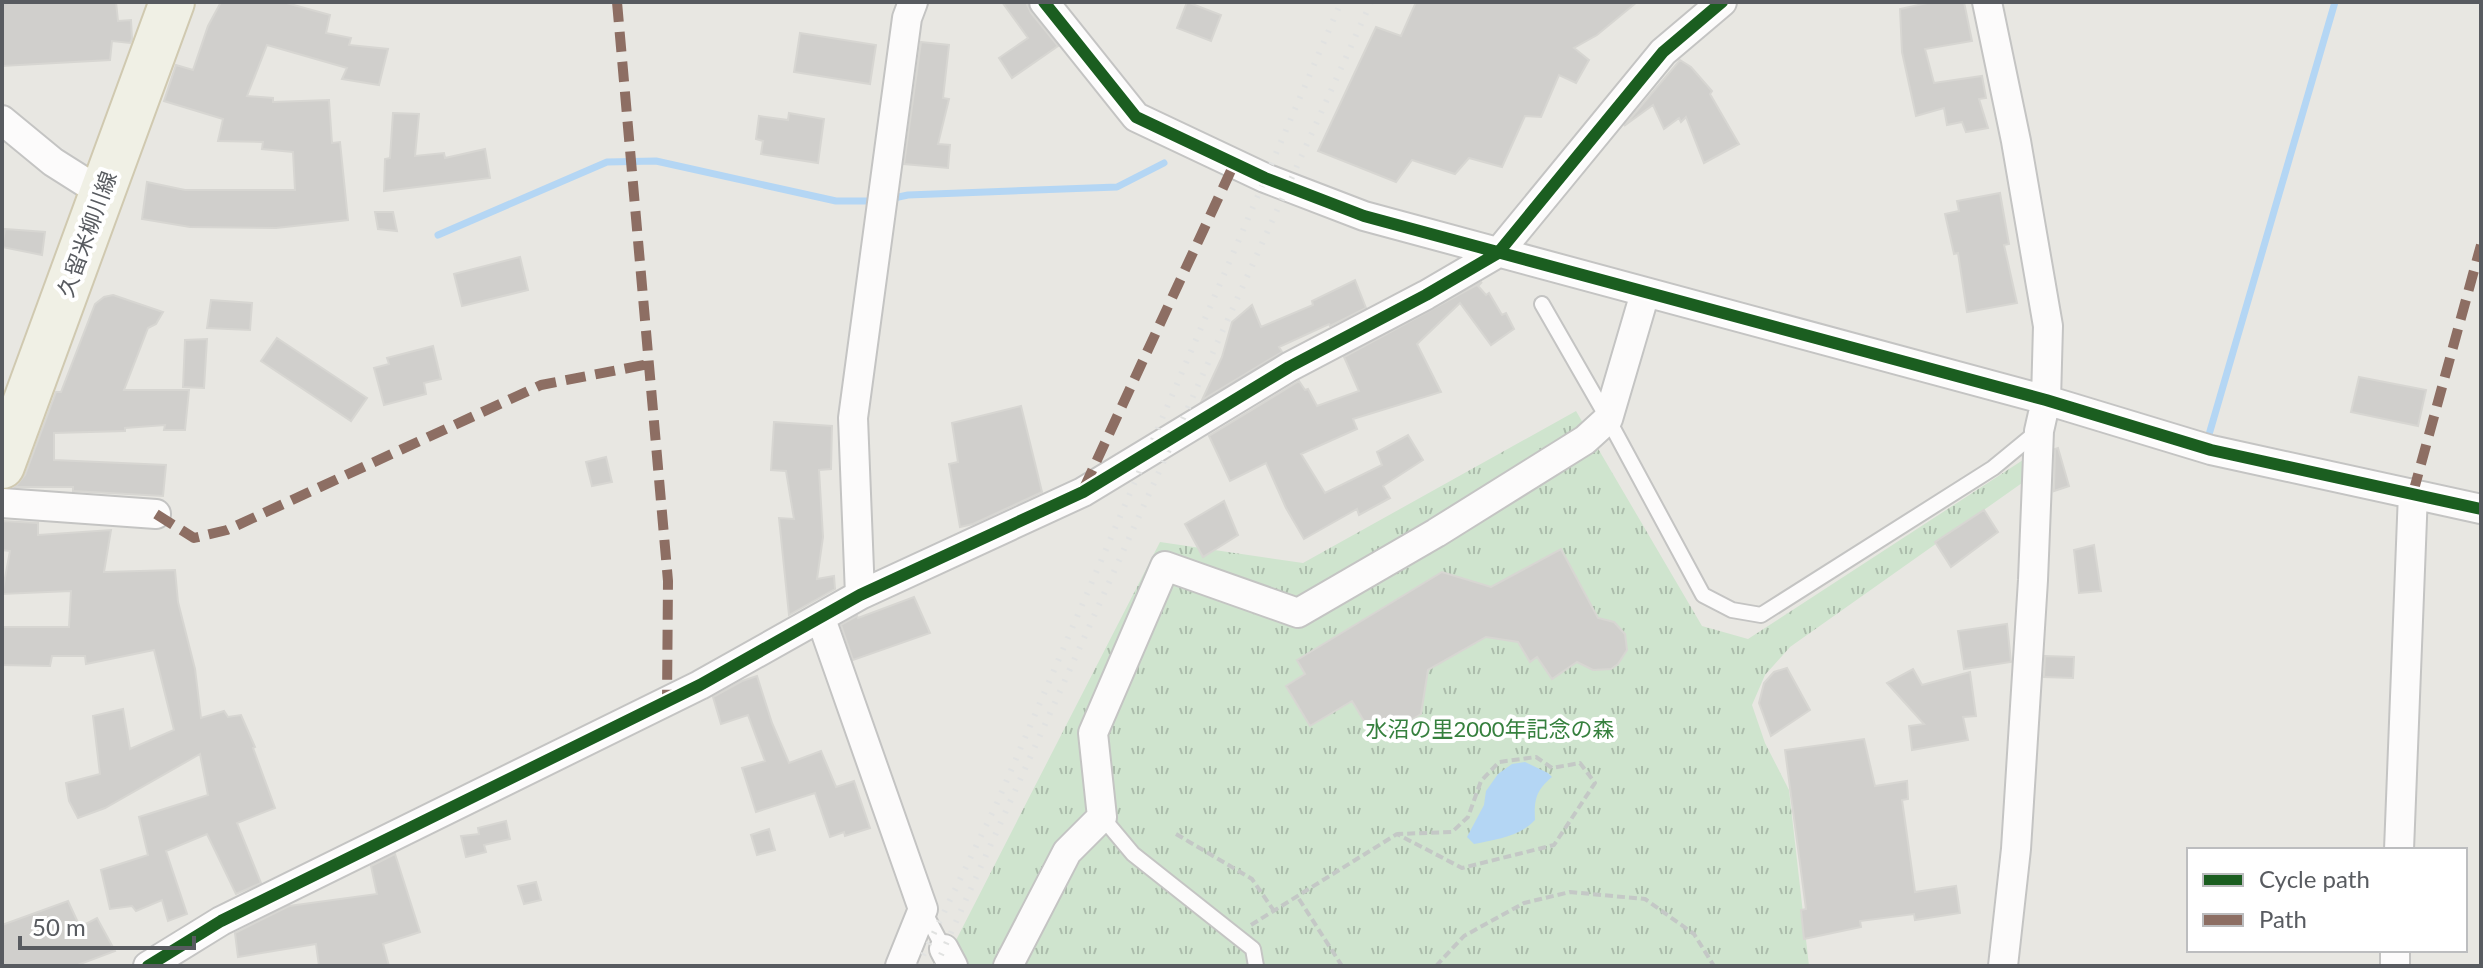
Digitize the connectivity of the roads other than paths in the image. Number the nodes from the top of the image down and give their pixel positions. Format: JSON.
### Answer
{"nodes":[{"id":1,"x":172,"y":2,"type":"edge"},
{"id":2,"x":913,"y":2,"type":"edge"},
{"id":3,"x":1044,"y":2,"type":"edge"},
{"id":4,"x":1722,"y":2,"type":"edge"},
{"id":5,"x":1987,"y":2,"type":"edge"},
{"id":6,"x":2,"y":120,"type":"edge"},
{"id":7,"x":102,"y":193,"type":"junction"},
{"id":8,"x":1498,"y":253,"type":"junction"},
{"id":9,"x":1645,"y":293,"type":"junction"},
{"id":10,"x":1542,"y":304,"type":"dead end"},
{"id":11,"x":2046,"y":400,"type":"junction"},
{"id":12,"x":1608,"y":419,"type":"junction"},
{"id":13,"x":2039,"y":431,"type":"junction"},
{"id":14,"x":2,"y":466,"type":"edge"},
{"id":15,"x":2413,"y":493,"type":"junction"},
{"id":16,"x":2,"y":503,"type":"edge"},
{"id":17,"x":2481,"y":509,"type":"edge"},
{"id":18,"x":156,"y":514,"type":"dead end"},
{"id":19,"x":860,"y":595,"type":"junction"},
{"id":20,"x":821,"y":619,"type":"junction"},
{"id":21,"x":1102,"y":817,"type":"junction"},
{"id":22,"x":2399,"y":848,"type":"edge"},
{"id":23,"x":923,"y":909,"type":"junction"},
{"id":24,"x":948,"y":958,"type":"edge"},
{"id":25,"x":148,"y":966,"type":"edge"},
{"id":26,"x":900,"y":966,"type":"edge"},
{"id":27,"x":1008,"y":966,"type":"edge"},
{"id":28,"x":1256,"y":966,"type":"edge"},
{"id":29,"x":2003,"y":966,"type":"edge"}],
"edges":[{"from":1,"to":7,"type":"main road","name":"久留米柳川線"},
{"from":2,"to":19,"type":"street"},
{"from":3,"to":8,"type":"street"},
{"from":4,"to":8,"type":"street"},
{"from":5,"to":11,"type":"street"},
{"from":6,"to":7,"type":"street"},
{"from":7,"to":14,"type":"main road","name":"久留米柳川線"},
{"from":8,"to":9,"type":"street"},
{"from":8,"to":19,"type":"street"},
{"from":9,"to":11,"type":"street"},
{"from":9,"to":12,"type":"street"},
{"from":10,"to":12,"type":"lane"},
{"from":11,"to":13,"type":"street"},
{"from":11,"to":15,"type":"street"},
{"from":12,"to":13,"type":"lane"},
{"from":12,"to":21,"type":"street"},
{"from":13,"to":29,"type":"street"},
{"from":15,"to":17,"type":"street"},
{"from":15,"to":22,"type":"street"},
{"from":16,"to":18,"type":"street"},
{"from":19,"to":20,"type":"street"},
{"from":20,"to":23,"type":"street"},
{"from":20,"to":25,"type":"street"},
{"from":21,"to":27,"type":"street"},
{"from":21,"to":28,"type":"lane"},
{"from":23,"to":24,"type":"lane"},
{"from":23,"to":26,"type":"street"}]}
